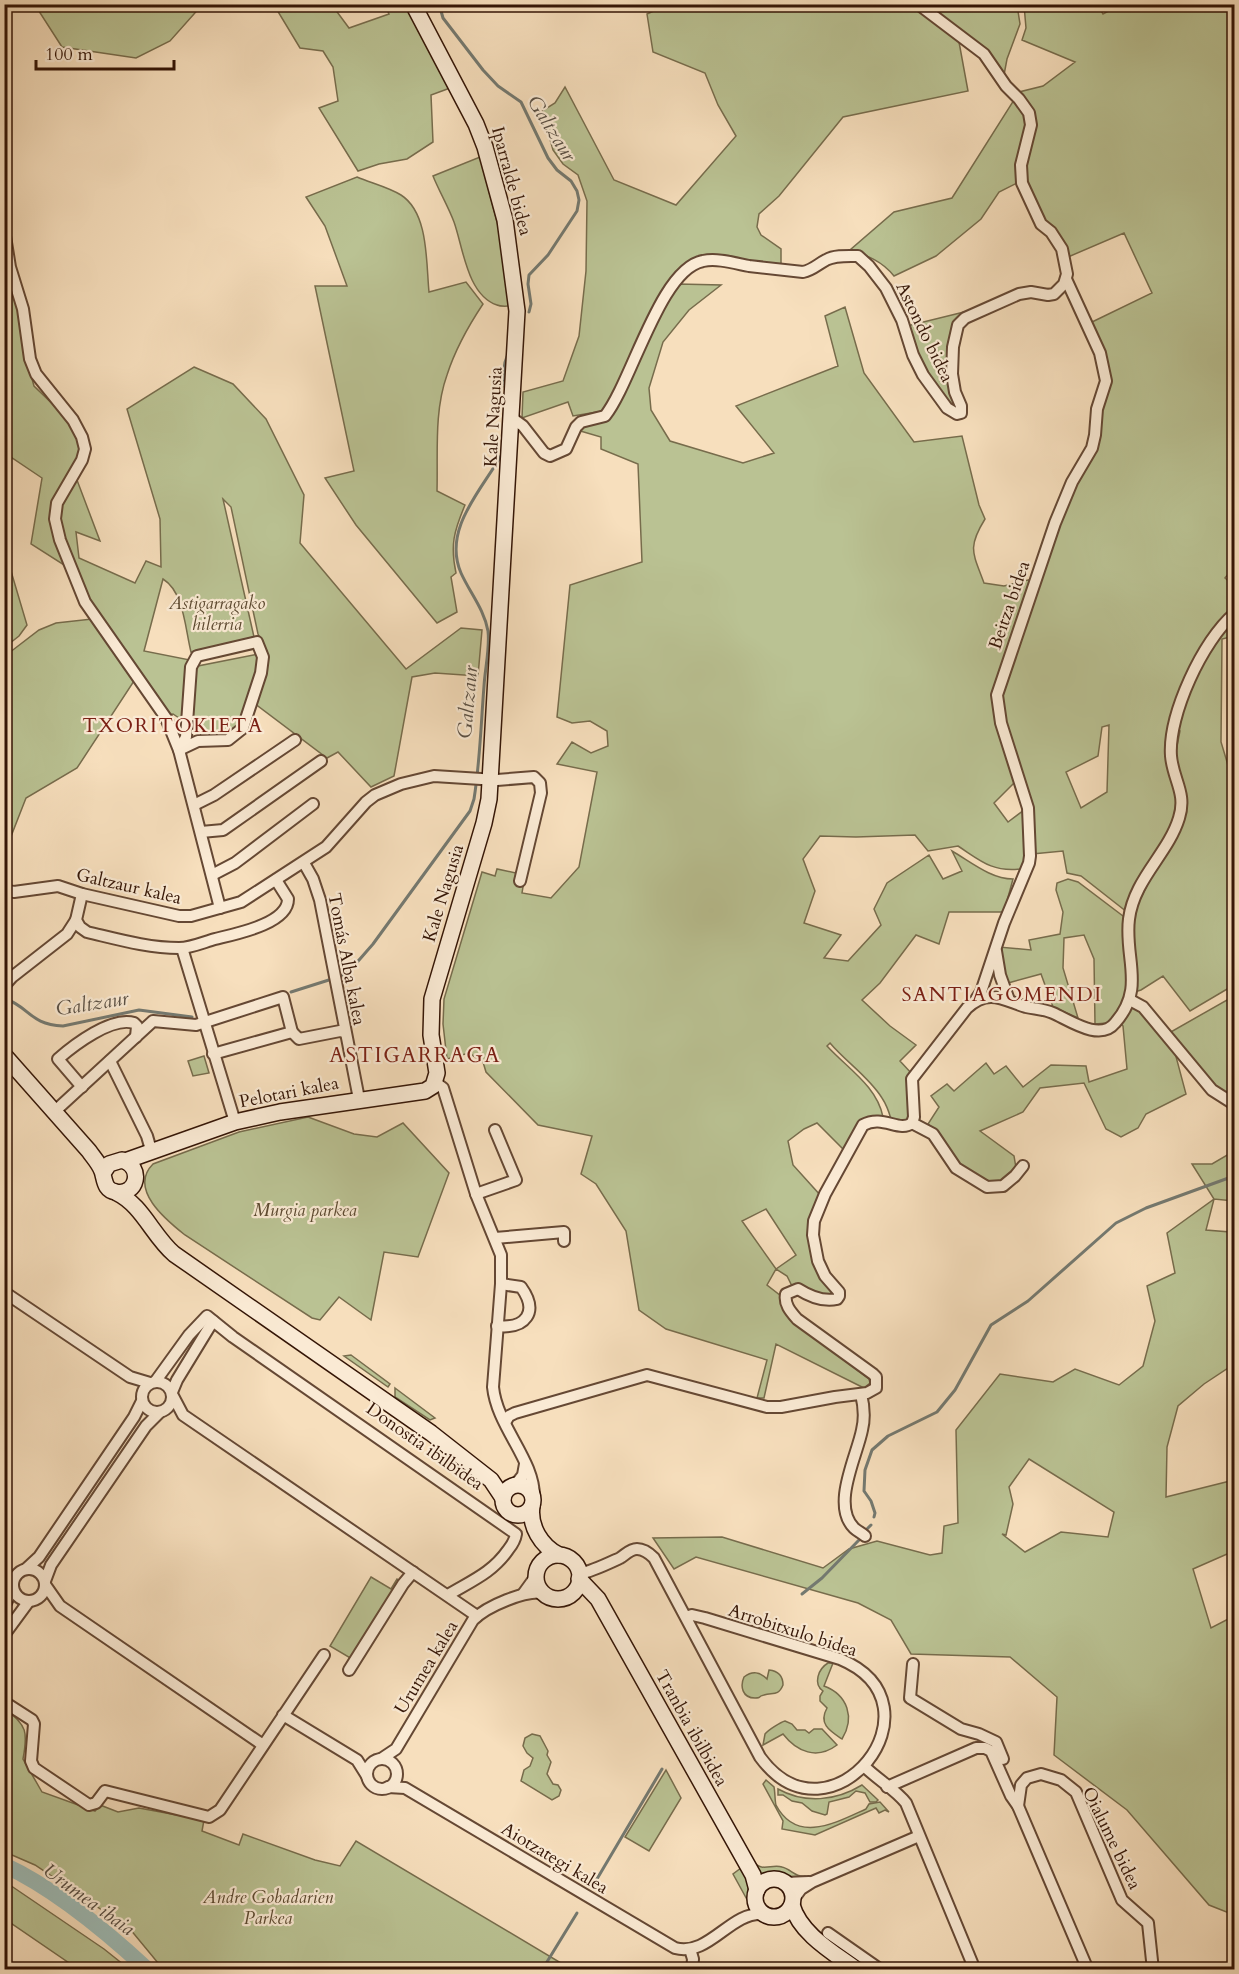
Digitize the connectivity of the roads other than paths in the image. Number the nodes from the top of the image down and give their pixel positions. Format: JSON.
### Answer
{"nodes":[{"id":1,"x":413,"y":4,"type":"edge"},
{"id":2,"x":918,"y":4,"type":"edge"},
{"id":3,"x":4,"y":230,"type":"edge"},
{"id":4,"x":1066,"y":279,"type":"junction"},
{"id":5,"x":517,"y":311,"type":"joint"},
{"id":6,"x":512,"y":418,"type":"junction"},
{"id":7,"x":1234,"y":614,"type":"edge"},
{"id":8,"x":295,"y":740,"type":"dead end"},
{"id":9,"x":179,"y":750,"type":"junction"},
{"id":10,"x":321,"y":761,"type":"dead end"},
{"id":11,"x":487,"y":779,"type":"junction"},
{"id":12,"x":313,"y":804,"type":"dead end"},
{"id":13,"x":194,"y":805,"type":"junction"},
{"id":14,"x":201,"y":832,"type":"junction"},
{"id":15,"x":304,"y":863,"type":"junction"},
{"id":16,"x":212,"y":875,"type":"junction"},
{"id":17,"x":276,"y":880,"type":"junction"},
{"id":18,"x":520,"y":881,"type":"dead end"},
{"id":19,"x":4,"y":890,"type":"edge"},
{"id":20,"x":82,"y":894,"type":"junction"},
{"id":21,"x":220,"y":908,"type":"junction"},
{"id":22,"x":76,"y":920,"type":"junction"},
{"id":23,"x":182,"y":948,"type":"junction"},
{"id":24,"x":995,"y":951,"type":"junction"},
{"id":25,"x":4,"y":986,"type":"edge"},
{"id":26,"x":1009,"y":1000,"type":"junction"},
{"id":27,"x":1130,"y":1000,"type":"junction"},
{"id":28,"x":975,"y":1001,"type":"junction"},
{"id":29,"x":205,"y":1022,"type":"junction"},
{"id":30,"x":292,"y":1032,"type":"junction"},
{"id":31,"x":345,"y":1032,"type":"junction"},
{"id":32,"x":136,"y":1037,"type":"junction"},
{"id":33,"x":213,"y":1054,"type":"junction"},
{"id":34,"x":5,"y":1056,"type":"edge"},
{"id":35,"x":110,"y":1061,"type":"junction"},
{"id":36,"x":435,"y":1082,"type":"junction"},
{"id":37,"x":82,"y":1087,"type":"junction"},
{"id":38,"x":359,"y":1099,"type":"junction"},
{"id":39,"x":1234,"y":1104,"type":"edge"},
{"id":40,"x":54,"y":1112,"type":"junction"},
{"id":41,"x":235,"y":1122,"type":"junction"},
{"id":42,"x":912,"y":1123,"type":"junction"},
{"id":43,"x":495,"y":1130,"type":"dead end"},
{"id":44,"x":151,"y":1150,"type":"junction"},
{"id":45,"x":89,"y":1151,"type":"junction"},
{"id":46,"x":120,"y":1160,"type":"junction"},
{"id":47,"x":1023,"y":1166,"type":"dead end"},
{"id":48,"x":103,"y":1173,"type":"junction"},
{"id":49,"x":135,"y":1179,"type":"junction"},
{"id":50,"x":117,"y":1193,"type":"junction"},
{"id":51,"x":477,"y":1194,"type":"junction"},
{"id":52,"x":495,"y":1238,"type":"junction"},
{"id":53,"x":564,"y":1241,"type":"dead end"},
{"id":54,"x":181,"y":1260,"type":"junction"},
{"id":55,"x":501,"y":1284,"type":"junction"},
{"id":56,"x":4,"y":1292,"type":"edge"},
{"id":57,"x":213,"y":1321,"type":"junction"},
{"id":58,"x":497,"y":1326,"type":"junction"},
{"id":59,"x":233,"y":1337,"type":"junction"},
{"id":60,"x":197,"y":1347,"type":"junction"},
{"id":61,"x":152,"y":1382,"type":"junction"},
{"id":62,"x":172,"y":1394,"type":"junction"},
{"id":63,"x":861,"y":1394,"type":"junction"},
{"id":64,"x":142,"y":1401,"type":"junction"},
{"id":65,"x":161,"y":1412,"type":"junction"},
{"id":66,"x":183,"y":1415,"type":"junction"},
{"id":67,"x":506,"y":1421,"type":"junction"},
{"id":68,"x":525,"y":1464,"type":"junction"},
{"id":69,"x":510,"y":1489,"type":"junction"},
{"id":70,"x":533,"y":1502,"type":"junction"},
{"id":71,"x":517,"y":1515,"type":"junction"},
{"id":72,"x":533,"y":1525,"type":"junction"},
{"id":73,"x":865,"y":1536,"type":"dead end"},
{"id":74,"x":542,"y":1540,"type":"junction"},
{"id":75,"x":559,"y":1555,"type":"junction"},
{"id":76,"x":26,"y":1569,"type":"junction"},
{"id":77,"x":538,"y":1570,"type":"junction"},
{"id":78,"x":4,"y":1572,"type":"edge"},
{"id":79,"x":413,"y":1572,"type":"junction"},
{"id":80,"x":579,"y":1576,"type":"junction"},
{"id":81,"x":46,"y":1583,"type":"junction"},
{"id":82,"x":13,"y":1586,"type":"junction"},
{"id":83,"x":544,"y":1593,"type":"junction"},
{"id":84,"x":523,"y":1594,"type":"junction"},
{"id":85,"x":571,"y":1594,"type":"junction"},
{"id":86,"x":448,"y":1595,"type":"junction"},
{"id":87,"x":598,"y":1599,"type":"junction"},
{"id":88,"x":31,"y":1601,"type":"junction"},
{"id":89,"x":60,"y":1606,"type":"junction"},
{"id":90,"x":4,"y":1607,"type":"edge"},
{"id":91,"x":477,"y":1616,"type":"junction"},
{"id":92,"x":686,"y":1617,"type":"junction"},
{"id":93,"x":4,"y":1635,"type":"edge"},
{"id":94,"x":324,"y":1655,"type":"dead end"},
{"id":95,"x":913,"y":1664,"type":"dead end"},
{"id":96,"x":349,"y":1670,"type":"dead end"},
{"id":97,"x":4,"y":1702,"type":"edge"},
{"id":98,"x":283,"y":1715,"type":"junction"},
{"id":99,"x":263,"y":1745,"type":"junction"},
{"id":100,"x":396,"y":1749,"type":"junction"},
{"id":101,"x":357,"y":1760,"type":"junction"},
{"id":102,"x":378,"y":1760,"type":"junction"},
{"id":103,"x":865,"y":1767,"type":"junction"},
{"id":104,"x":396,"y":1770,"type":"junction"},
{"id":105,"x":367,"y":1776,"type":"junction"},
{"id":106,"x":388,"y":1787,"type":"junction"},
{"id":107,"x":887,"y":1787,"type":"junction"},
{"id":108,"x":405,"y":1788,"type":"junction"},
{"id":109,"x":1011,"y":1796,"type":"junction"},
{"id":110,"x":1018,"y":1806,"type":"junction"},
{"id":111,"x":919,"y":1836,"type":"junction"},
{"id":112,"x":812,"y":1881,"type":"junction"},
{"id":113,"x":785,"y":1883,"type":"junction"},
{"id":114,"x":758,"y":1900,"type":"junction"},
{"id":115,"x":793,"y":1902,"type":"junction"},
{"id":116,"x":778,"y":1917,"type":"junction"},
{"id":117,"x":803,"y":1927,"type":"junction"},
{"id":118,"x":828,"y":1934,"type":"dead end"},
{"id":119,"x":690,"y":1949,"type":"junction"},
{"id":120,"x":692,"y":1970,"type":"edge"},
{"id":121,"x":857,"y":1970,"type":"edge"},
{"id":122,"x":881,"y":1970,"type":"edge"},
{"id":123,"x":975,"y":1970,"type":"edge"},
{"id":124,"x":1088,"y":1970,"type":"edge"},
{"id":125,"x":1153,"y":1970,"type":"edge"}],
"edges":[{"from":1,"to":5,"type":"main road","name":"Iparralde bidea"},
{"from":2,"to":4,"type":"street"},
{"from":3,"to":9,"type":"street"},
{"from":4,"to":6,"type":"street","name":"Astondo bidea"},
{"from":4,"to":24,"type":"street","name":"Beitza bidea"},
{"from":5,"to":6,"type":"main road","name":"Kale Nagusia"},
{"from":6,"to":11,"type":"main road","name":"Kale Nagusia"},
{"from":7,"to":27,"type":"street"},
{"from":8,"to":13,"type":"street"},
{"from":9,"to":9,"type":"street"},
{"from":9,"to":13,"type":"street"},
{"from":10,"to":14,"type":"street"},
{"from":11,"to":15,"type":"street","name":"Galtzaur kalea"},
{"from":11,"to":18,"type":"street"},
{"from":11,"to":36,"type":"main road","name":"Kale Nagusia"},
{"from":12,"to":16,"type":"street"},
{"from":13,"to":14,"type":"street"},
{"from":14,"to":16,"type":"street"},
{"from":15,"to":17,"type":"street","name":"Galtzaur kalea"},
{"from":15,"to":31,"type":"street","name":"Tomás Alba kalea"},
{"from":16,"to":21,"type":"street"},
{"from":17,"to":21,"type":"street","name":"Galtzaur kalea"},
{"from":17,"to":23,"type":"street"},
{"from":19,"to":20,"type":"street","name":"Galtzaur kalea"},
{"from":20,"to":21,"type":"street","name":"Galtzaur kalea"},
{"from":20,"to":22,"type":"street"},
{"from":22,"to":23,"type":"street"},
{"from":22,"to":25,"type":"street"},
{"from":23,"to":29,"type":"street"},
{"from":24,"to":26,"type":"street"},
{"from":24,"to":28,"type":"street","name":"Beitza bidea"},
{"from":26,"to":27,"type":"street"},
{"from":26,"to":28,"type":"street"},
{"from":27,"to":39,"type":"street"},
{"from":28,"to":42,"type":"street","name":"Beitza bidea"},
{"from":29,"to":30,"type":"street"},
{"from":29,"to":32,"type":"street"},
{"from":29,"to":33,"type":"street"},
{"from":30,"to":31,"type":"street"},
{"from":30,"to":33,"type":"street"},
{"from":31,"to":38,"type":"street","name":"Tomás Alba kalea"},
{"from":32,"to":35,"type":"street"},
{"from":32,"to":37,"type":"street"},
{"from":33,"to":41,"type":"street"},
{"from":34,"to":40,"type":"main road"},
{"from":35,"to":37,"type":"street"},
{"from":35,"to":44,"type":"street"},
{"from":36,"to":38,"type":"main road","name":"Pelotari kalea"},
{"from":36,"to":51,"type":"street"},
{"from":37,"to":40,"type":"street"},
{"from":38,"to":41,"type":"main road","name":"Pelotari kalea"},
{"from":40,"to":45,"type":"main road"},
{"from":41,"to":44,"type":"main road","name":"Pelotari kalea"},
{"from":42,"to":47,"type":"street"},
{"from":42,"to":63,"type":"street"},
{"from":43,"to":51,"type":"street"},
{"from":44,"to":46,"type":"main road","name":"Pelotari kalea"},
{"from":44,"to":49,"type":"main road"},
{"from":45,"to":46,"type":"main road"},
{"from":45,"to":48,"type":"main road"},
{"from":46,"to":48,"type":"main road"},
{"from":46,"to":49,"type":"main road"},
{"from":48,"to":50,"type":"main road"},
{"from":49,"to":50,"type":"main road"},
{"from":49,"to":54,"type":"main road","name":"Donostia ibilbidea"},
{"from":50,"to":54,"type":"main road","name":"Donostia ibilbidea"},
{"from":51,"to":52,"type":"street"},
{"from":52,"to":53,"type":"street"},
{"from":52,"to":55,"type":"street"},
{"from":54,"to":69,"type":"main road","name":"Donostia ibilbidea"},
{"from":55,"to":58,"type":"street"},
{"from":55,"to":58,"type":"street"},
{"from":56,"to":61,"type":"street"},
{"from":57,"to":59,"type":"street","name":"Donostia ibilbidea"},
{"from":57,"to":60,"type":"street"},
{"from":57,"to":61,"type":"street"},
{"from":58,"to":67,"type":"street"},
{"from":59,"to":60,"type":"street"},
{"from":59,"to":86,"type":"street","name":"Donostia ibilbidea"},
{"from":60,"to":62,"type":"street"},
{"from":61,"to":62,"type":"street"},
{"from":61,"to":64,"type":"street"},
{"from":62,"to":65,"type":"street"},
{"from":62,"to":66,"type":"street"},
{"from":63,"to":67,"type":"street"},
{"from":63,"to":73,"type":"street"},
{"from":64,"to":65,"type":"street"},
{"from":64,"to":76,"type":"street"},
{"from":65,"to":66,"type":"street"},
{"from":65,"to":81,"type":"street"},
{"from":66,"to":79,"type":"street"},
{"from":67,"to":68,"type":"street"},
{"from":68,"to":69,"type":"street"},
{"from":68,"to":70,"type":"street"},
{"from":69,"to":70,"type":"main road"},
{"from":69,"to":71,"type":"main road"},
{"from":70,"to":71,"type":"main road"},
{"from":70,"to":72,"type":"main road"},
{"from":71,"to":72,"type":"main road"},
{"from":72,"to":74,"type":"main road"},
{"from":74,"to":75,"type":"main road"},
{"from":74,"to":77,"type":"main road"},
{"from":75,"to":77,"type":"main road"},
{"from":75,"to":80,"type":"main road"},
{"from":76,"to":81,"type":"street"},
{"from":76,"to":82,"type":"street"},
{"from":77,"to":83,"type":"main road"},
{"from":77,"to":84,"type":"street","name":"Urumea kalea"},
{"from":78,"to":82,"type":"street"},
{"from":79,"to":86,"type":"street"},
{"from":79,"to":96,"type":"street"},
{"from":80,"to":85,"type":"main road"},
{"from":80,"to":87,"type":"main road","name":"Tranbia ibilbidea"},
{"from":80,"to":92,"type":"street","name":"Arrobitxulo bidea"},
{"from":81,"to":88,"type":"street"},
{"from":81,"to":89,"type":"street"},
{"from":82,"to":88,"type":"street"},
{"from":82,"to":90,"type":"street"},
{"from":83,"to":84,"type":"street","name":"Urumea kalea"},
{"from":83,"to":85,"type":"main road"},
{"from":84,"to":91,"type":"street","name":"Urumea kalea"},
{"from":85,"to":87,"type":"main road"},
{"from":86,"to":91,"type":"street"},
{"from":87,"to":114,"type":"main road","name":"Tranbia ibilbidea"},
{"from":88,"to":89,"type":"street"},
{"from":88,"to":93,"type":"street"},
{"from":89,"to":99,"type":"street"},
{"from":91,"to":100,"type":"street","name":"Urumea kalea"},
{"from":92,"to":103,"type":"street","name":"Arrobitxulo bidea"},
{"from":92,"to":103,"type":"street","name":"Arrobitxulo bidea"},
{"from":94,"to":98,"type":"street"},
{"from":95,"to":109,"type":"street"},
{"from":97,"to":99,"type":"street"},
{"from":98,"to":99,"type":"street"},
{"from":98,"to":101,"type":"street"},
{"from":100,"to":102,"type":"street","name":"Urumea kalea"},
{"from":100,"to":104,"type":"street","name":"Urumea kalea"},
{"from":101,"to":102,"type":"street"},
{"from":101,"to":105,"type":"street"},
{"from":102,"to":104,"type":"street"},
{"from":102,"to":105,"type":"street"},
{"from":103,"to":107,"type":"street"},
{"from":104,"to":106,"type":"street"},
{"from":104,"to":108,"type":"street"},
{"from":105,"to":106,"type":"street"},
{"from":106,"to":108,"type":"street","name":"Aiotzategi kalea"},
{"from":107,"to":109,"type":"street"},
{"from":107,"to":111,"type":"street"},
{"from":108,"to":119,"type":"street","name":"Aiotzategi kalea"},
{"from":109,"to":110,"type":"street"},
{"from":110,"to":124,"type":"street"},
{"from":110,"to":125,"type":"street","name":"Oialume bidea"},
{"from":111,"to":112,"type":"street"},
{"from":111,"to":123,"type":"street"},
{"from":112,"to":113,"type":"street"},
{"from":112,"to":115,"type":"street"},
{"from":113,"to":114,"type":"main road"},
{"from":113,"to":115,"type":"main road"},
{"from":114,"to":116,"type":"main road"},
{"from":114,"to":119,"type":"street"},
{"from":115,"to":116,"type":"main road"},
{"from":115,"to":117,"type":"main road"},
{"from":116,"to":117,"type":"main road"},
{"from":117,"to":121,"type":"main road"},
{"from":118,"to":122,"type":"street"},
{"from":119,"to":120,"type":"street"}]}
